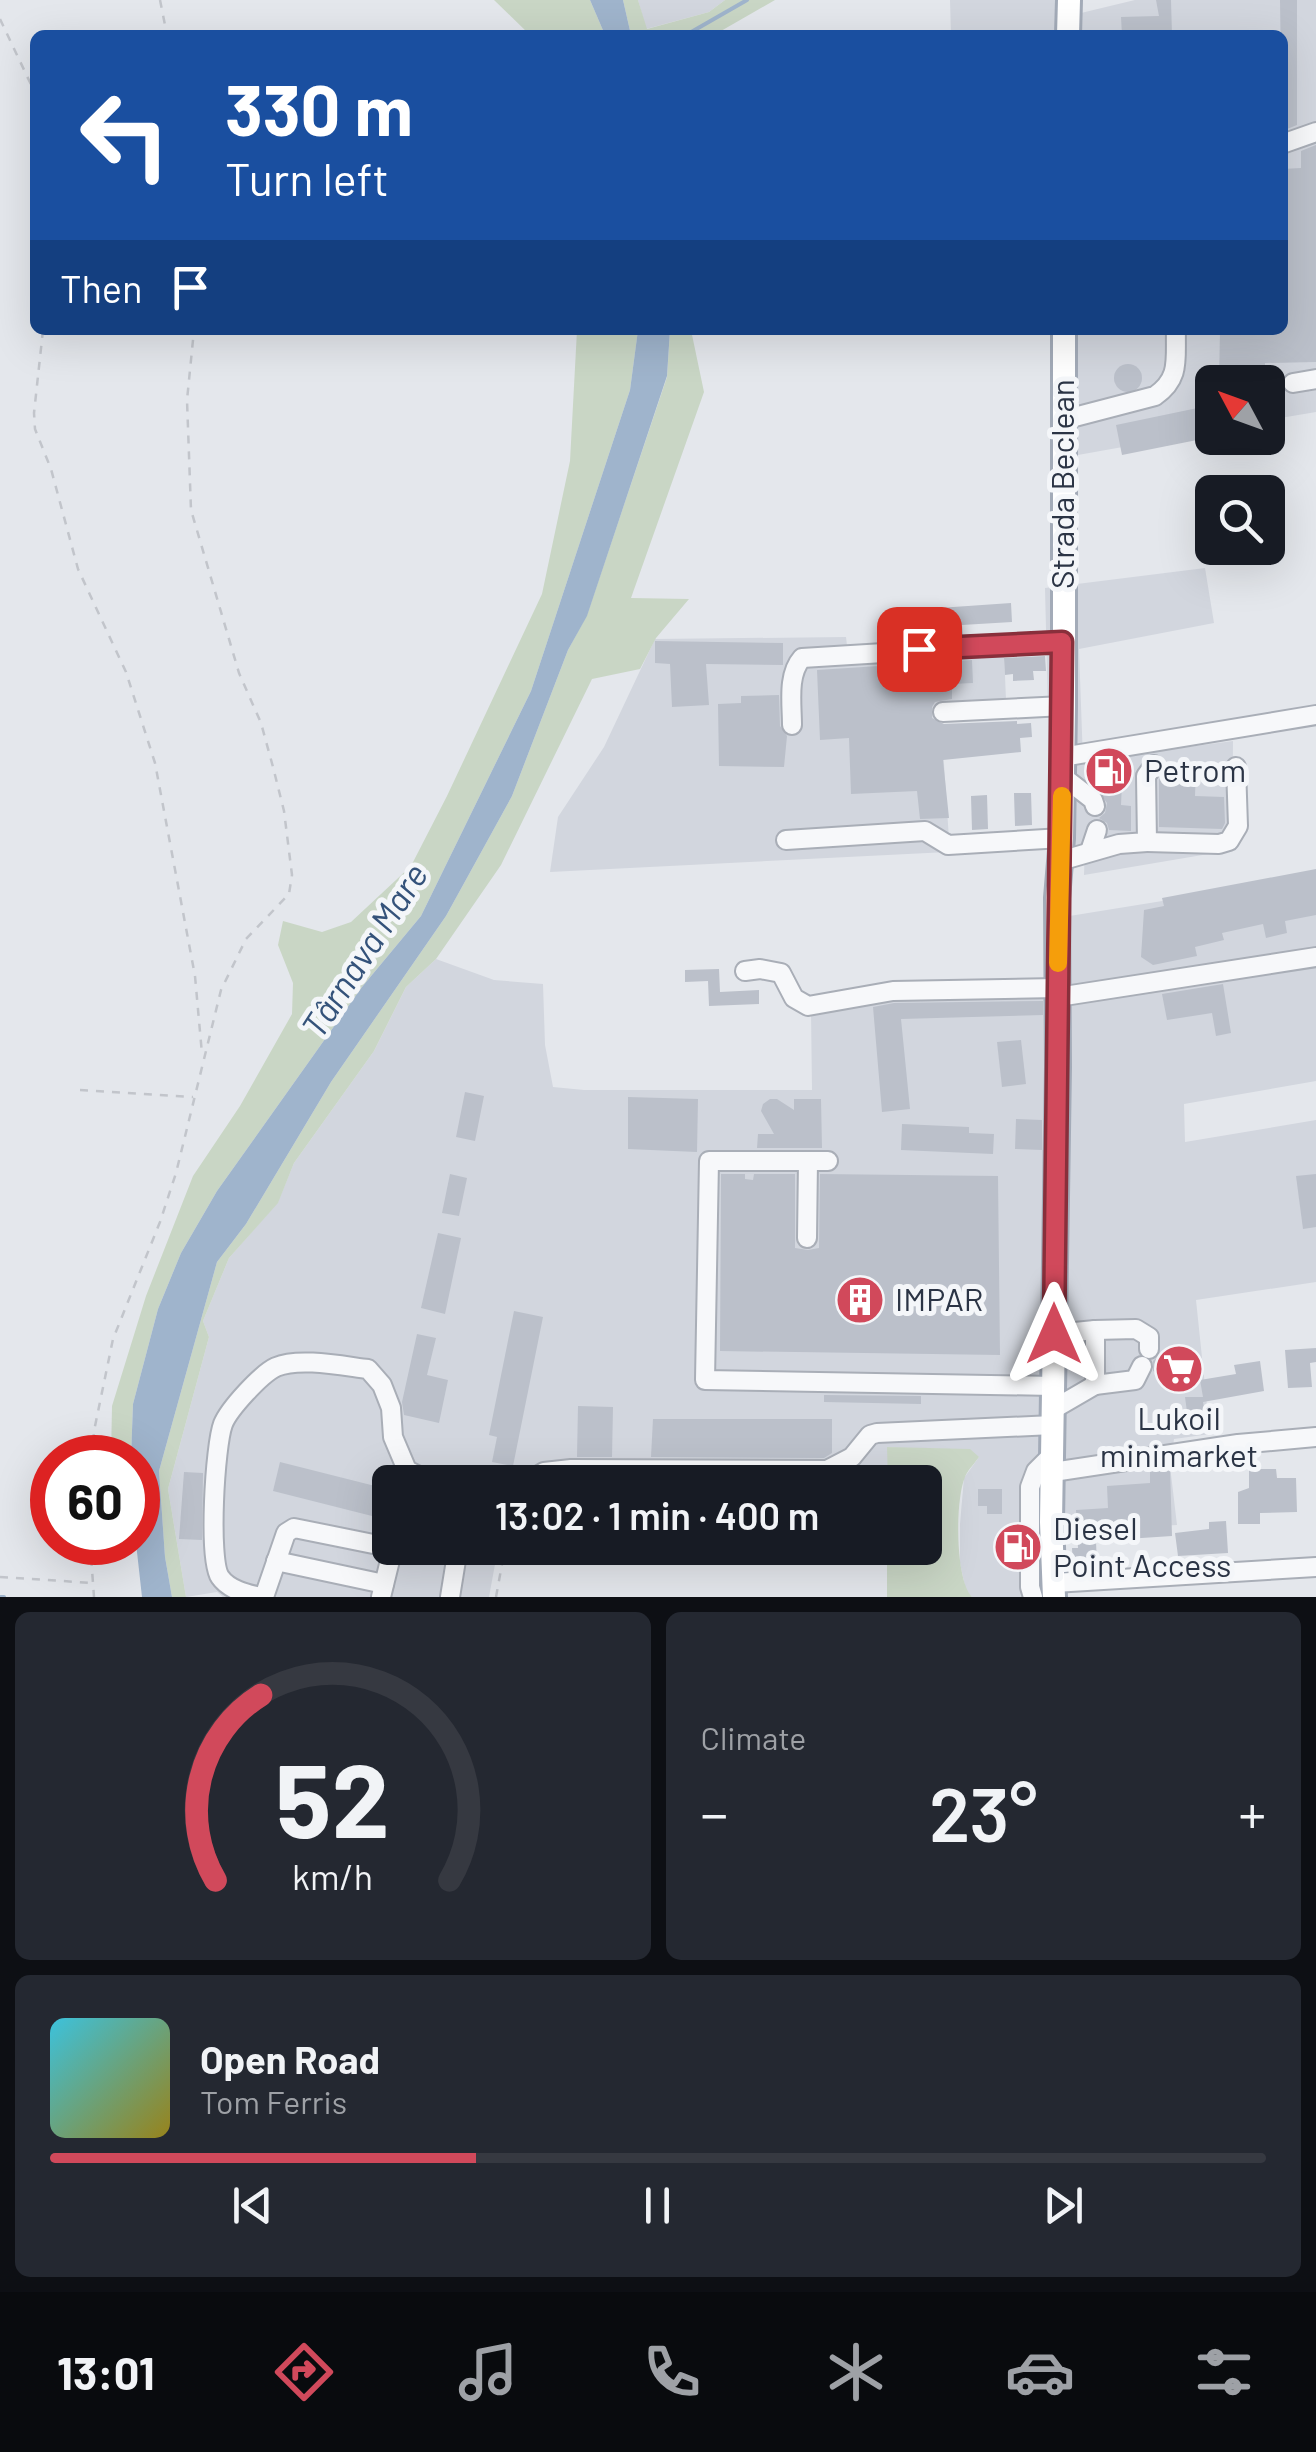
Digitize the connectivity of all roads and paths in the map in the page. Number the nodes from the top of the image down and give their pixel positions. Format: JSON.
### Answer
{"nodes":[{"id":1,"x":160,"y":0,"type":"edge"},
{"id":2,"x":1069,"y":0,"type":"edge"},
{"id":3,"x":0,"y":19,"type":"edge"},
{"id":4,"x":166,"y":30,"type":"edge"},
{"id":5,"x":1068,"y":30,"type":"edge"},
{"id":6,"x":30,"y":82,"type":"edge"},
{"id":7,"x":1316,"y":132,"type":"edge"},
{"id":8,"x":1288,"y":142,"type":"edge"},
{"id":9,"x":42,"y":335,"type":"edge"},
{"id":10,"x":193,"y":335,"type":"edge"},
{"id":11,"x":1064,"y":335,"type":"edge"},
{"id":12,"x":1176,"y":335,"type":"edge"},
{"id":13,"x":1316,"y":379,"type":"edge"},
{"id":14,"x":1293,"y":382,"type":"dead end"},
{"id":15,"x":1063,"y":420,"type":"junction"},
{"id":16,"x":1062,"y":642,"type":"junction"},
{"id":17,"x":1064,"y":706,"type":"junction"},
{"id":18,"x":943,"y":712,"type":"dead end"},
{"id":19,"x":1316,"y":715,"type":"edge"},
{"id":20,"x":792,"y":725,"type":"dead end"},
{"id":21,"x":1154,"y":765,"type":"dead end"},
{"id":22,"x":1062,"y":767,"type":"junction"},
{"id":23,"x":1236,"y":767,"type":"dead end"},
{"id":24,"x":1095,"y":806,"type":"dead end"},
{"id":25,"x":1097,"y":830,"type":"dead end"},
{"id":26,"x":786,"y":840,"type":"dead end"},
{"id":27,"x":1147,"y":842,"type":"junction"},
{"id":28,"x":1061,"y":849,"type":"junction"},
{"id":29,"x":1090,"y":851,"type":"junction"},
{"id":30,"x":1316,"y":956,"type":"edge"},
{"id":31,"x":745,"y":970,"type":"dead end"},
{"id":32,"x":1058,"y":993,"type":"junction"},
{"id":33,"x":203,"y":1061,"type":"junction"},
{"id":34,"x":80,"y":1090,"type":"dead end"},
{"id":35,"x":196,"y":1097,"type":"junction"},
{"id":36,"x":808,"y":1161,"type":"junction"},
{"id":37,"x":828,"y":1161,"type":"dead end"},
{"id":38,"x":806,"y":1238,"type":"dead end"},
{"id":39,"x":1095,"y":1330,"type":"junction"},
{"id":40,"x":1054,"y":1334,"type":"junction"},
{"id":41,"x":1095,"y":1384,"type":"junction"},
{"id":42,"x":1053,"y":1386,"type":"junction"},
{"id":43,"x":1052,"y":1417,"type":"junction"},
{"id":44,"x":95,"y":1435,"type":"edge"},
{"id":45,"x":1316,"y":1437,"type":"edge"},
{"id":46,"x":1052,"y":1463,"type":"junction"},
{"id":47,"x":405,"y":1465,"type":"edge"},
{"id":48,"x":837,"y":1465,"type":"edge"},
{"id":49,"x":372,"y":1544,"type":"edge"},
{"id":50,"x":276,"y":1561,"type":"junction"},
{"id":51,"x":92,"y":1565,"type":"edge"},
{"id":52,"x":389,"y":1565,"type":"edge"},
{"id":53,"x":455,"y":1565,"type":"edge"},
{"id":54,"x":502,"y":1565,"type":"edge"},
{"id":55,"x":1316,"y":1567,"type":"edge"},
{"id":56,"x":0,"y":1577,"type":"edge"},
{"id":57,"x":93,"y":1583,"type":"junction"},
{"id":58,"x":383,"y":1590,"type":"edge"},
{"id":59,"x":1054,"y":1590,"type":"edge"},
{"id":60,"x":94,"y":1597,"type":"edge"},
{"id":61,"x":263,"y":1597,"type":"edge"},
{"id":62,"x":450,"y":1597,"type":"edge"},
{"id":63,"x":496,"y":1597,"type":"edge"},
{"id":64,"x":1033,"y":1597,"type":"edge"}],
"edges":[{"from":1,"to":4,"type":"path"},
{"from":2,"to":5,"type":"main road"},
{"from":3,"to":6,"type":"path"},
{"from":7,"to":8,"type":"street"},
{"from":9,"to":33,"type":"path"},
{"from":10,"to":33,"type":"path"},
{"from":11,"to":15,"type":"main road","name":"Strada Beclean"},
{"from":12,"to":15,"type":"street"},
{"from":13,"to":14,"type":"street"},
{"from":15,"to":16,"type":"main road","name":"Strada Beclean"},
{"from":16,"to":17,"type":"main road","name":"Strada Beclean"},
{"from":16,"to":20,"type":"street"},
{"from":17,"to":18,"type":"street"},
{"from":17,"to":22,"type":"main road","name":"Strada Beclean"},
{"from":19,"to":22,"type":"street"},
{"from":21,"to":27,"type":"street"},
{"from":22,"to":24,"type":"street"},
{"from":22,"to":28,"type":"main road","name":"Strada Beclean"},
{"from":23,"to":27,"type":"street"},
{"from":25,"to":29,"type":"street"},
{"from":26,"to":28,"type":"street"},
{"from":27,"to":29,"type":"street"},
{"from":28,"to":29,"type":"street"},
{"from":28,"to":32,"type":"main road","name":"Strada Beclean"},
{"from":30,"to":32,"type":"street"},
{"from":31,"to":32,"type":"street"},
{"from":32,"to":40,"type":"main road","name":"Strada Beclean"},
{"from":33,"to":35,"type":"path"},
{"from":34,"to":35,"type":"path"},
{"from":35,"to":44,"type":"path"},
{"from":36,"to":37,"type":"street"},
{"from":36,"to":38,"type":"street"},
{"from":36,"to":42,"type":"street"},
{"from":39,"to":40,"type":"street"},
{"from":39,"to":41,"type":"street"},
{"from":39,"to":41,"type":"street"},
{"from":40,"to":42,"type":"main road","name":"Strada Beclean"},
{"from":41,"to":43,"type":"street"},
{"from":42,"to":43,"type":"main road","name":"Strada Beclean"},
{"from":43,"to":46,"type":"main road","name":"Strada Beclean"},
{"from":43,"to":48,"type":"street"},
{"from":45,"to":46,"type":"street"},
{"from":46,"to":59,"type":"main road","name":"Strada Beclean"},
{"from":46,"to":64,"type":"street"},
{"from":47,"to":61,"type":"street"},
{"from":49,"to":50,"type":"street"},
{"from":50,"to":58,"type":"street"},
{"from":50,"to":61,"type":"street"},
{"from":51,"to":57,"type":"path"},
{"from":52,"to":58,"type":"street"},
{"from":53,"to":62,"type":"street"},
{"from":54,"to":63,"type":"path"},
{"from":55,"to":59,"type":"street"},
{"from":56,"to":57,"type":"path"},
{"from":57,"to":60,"type":"path"}]}
